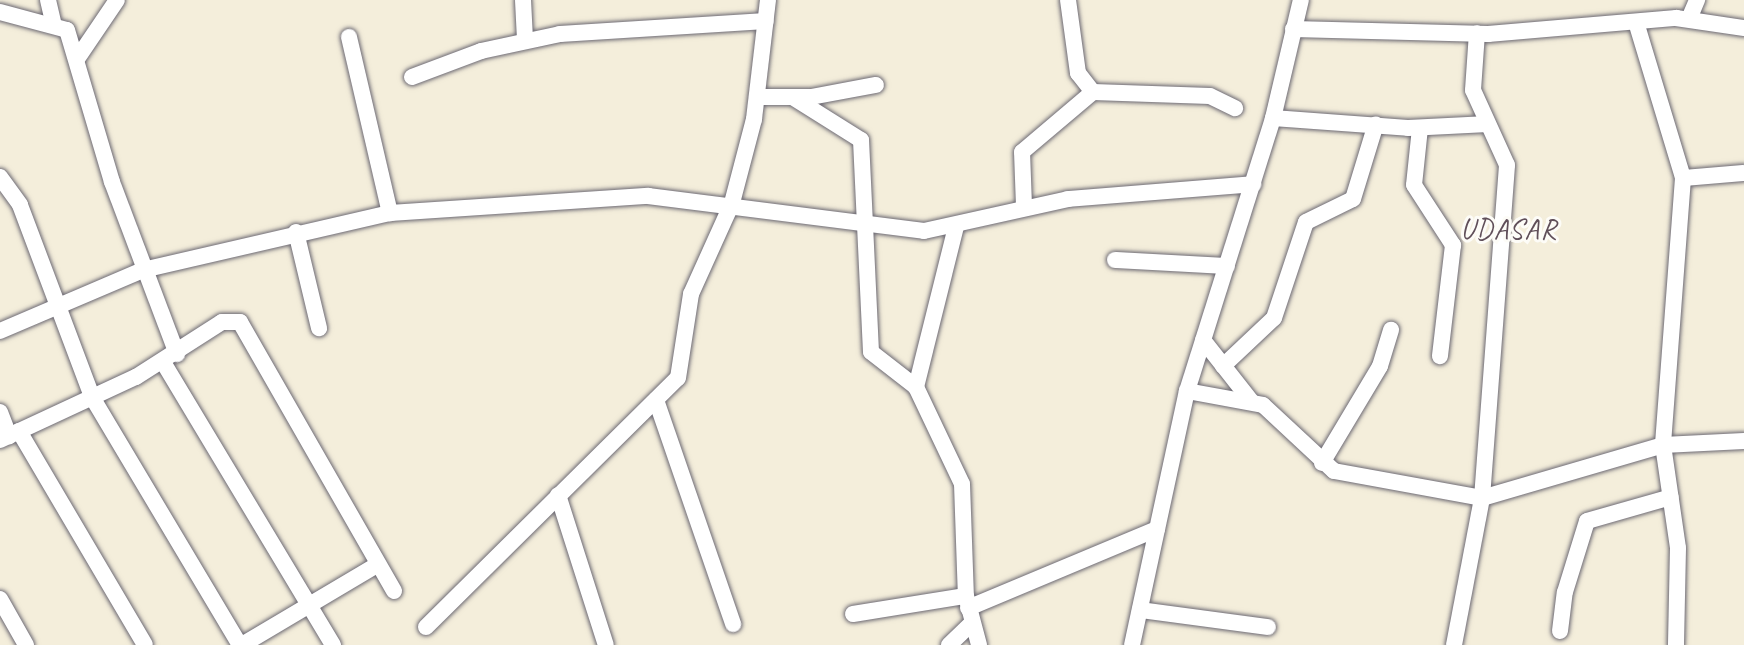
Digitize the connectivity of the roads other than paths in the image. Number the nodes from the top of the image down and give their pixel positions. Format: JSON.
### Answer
{"nodes":[{"id":1,"x":48,"y":0,"type":"edge"},
{"id":2,"x":117,"y":0,"type":"edge"},
{"id":3,"x":523,"y":0,"type":"edge"},
{"id":4,"x":768,"y":0,"type":"edge"},
{"id":5,"x":1068,"y":0,"type":"edge"},
{"id":6,"x":1697,"y":0,"type":"edge"},
{"id":7,"x":1295,"y":4,"type":"edge"},
{"id":8,"x":0,"y":12,"type":"edge"},
{"id":9,"x":1689,"y":19,"type":"junction"},
{"id":10,"x":766,"y":21,"type":"junction"},
{"id":11,"x":52,"y":22,"type":"junction"},
{"id":12,"x":1636,"y":22,"type":"junction"},
{"id":13,"x":1744,"y":28,"type":"edge"},
{"id":14,"x":1293,"y":29,"type":"junction"},
{"id":15,"x":1477,"y":33,"type":"junction"},
{"id":16,"x":349,"y":37,"type":"dead end"},
{"id":17,"x":525,"y":40,"type":"junction"},
{"id":18,"x":77,"y":59,"type":"junction"},
{"id":19,"x":412,"y":77,"type":"dead end"},
{"id":20,"x":876,"y":85,"type":"dead end"},
{"id":21,"x":1093,"y":92,"type":"junction"},
{"id":22,"x":758,"y":97,"type":"junction"},
{"id":23,"x":794,"y":98,"type":"junction"},
{"id":24,"x":1235,"y":108,"type":"dead end"},
{"id":25,"x":1273,"y":118,"type":"junction"},
{"id":26,"x":1376,"y":124,"type":"junction"},
{"id":27,"x":1488,"y":124,"type":"junction"},
{"id":28,"x":1420,"y":128,"type":"junction"},
{"id":29,"x":1744,"y":173,"type":"edge"},
{"id":30,"x":0,"y":177,"type":"edge"},
{"id":31,"x":1684,"y":178,"type":"junction"},
{"id":32,"x":1253,"y":184,"type":"junction"},
{"id":33,"x":732,"y":203,"type":"junction"},
{"id":34,"x":1024,"y":206,"type":"junction"},
{"id":35,"x":390,"y":213,"type":"junction"},
{"id":36,"x":861,"y":225,"type":"junction"},
{"id":37,"x":957,"y":227,"type":"junction"},
{"id":38,"x":296,"y":232,"type":"junction"},
{"id":39,"x":1115,"y":260,"type":"dead end"},
{"id":40,"x":1227,"y":266,"type":"junction"},
{"id":41,"x":143,"y":270,"type":"junction"},
{"id":42,"x":59,"y":307,"type":"junction"},
{"id":43,"x":319,"y":328,"type":"dead end"},
{"id":44,"x":1391,"y":330,"type":"dead end"},
{"id":45,"x":0,"y":331,"type":"edge"},
{"id":46,"x":1203,"y":340,"type":"junction"},
{"id":47,"x":1440,"y":356,"type":"dead end"},
{"id":48,"x":170,"y":358,"type":"junction"},
{"id":49,"x":1223,"y":366,"type":"junction"},
{"id":50,"x":916,"y":387,"type":"junction"},
{"id":51,"x":1187,"y":391,"type":"junction"},
{"id":52,"x":92,"y":397,"type":"junction"},
{"id":53,"x":656,"y":400,"type":"junction"},
{"id":54,"x":1251,"y":401,"type":"junction"},
{"id":55,"x":0,"y":412,"type":"edge"},
{"id":56,"x":9,"y":436,"type":"edge"},
{"id":57,"x":1744,"y":441,"type":"edge"},
{"id":58,"x":1663,"y":445,"type":"junction"},
{"id":59,"x":1322,"y":463,"type":"junction"},
{"id":60,"x":558,"y":495,"type":"junction"},
{"id":61,"x":1671,"y":497,"type":"junction"},
{"id":62,"x":1482,"y":498,"type":"junction"},
{"id":63,"x":1157,"y":529,"type":"junction"},
{"id":64,"x":377,"y":565,"type":"junction"},
{"id":65,"x":394,"y":591,"type":"dead end"},
{"id":66,"x":0,"y":599,"type":"edge"},
{"id":67,"x":311,"y":604,"type":"junction"},
{"id":68,"x":969,"y":609,"type":"junction"},
{"id":69,"x":1140,"y":610,"type":"junction"},
{"id":70,"x":853,"y":614,"type":"dead end"},
{"id":71,"x":733,"y":624,"type":"dead end"},
{"id":72,"x":426,"y":627,"type":"dead end"},
{"id":73,"x":1268,"y":627,"type":"dead end"},
{"id":74,"x":1560,"y":631,"type":"dead end"},
{"id":75,"x":26,"y":645,"type":"edge"},
{"id":76,"x":145,"y":645,"type":"edge"},
{"id":77,"x":241,"y":645,"type":"edge"},
{"id":78,"x":333,"y":645,"type":"edge"},
{"id":79,"x":606,"y":645,"type":"edge"},
{"id":80,"x":949,"y":645,"type":"edge"},
{"id":81,"x":979,"y":645,"type":"edge"},
{"id":82,"x":1132,"y":645,"type":"edge"},
{"id":83,"x":1454,"y":645,"type":"edge"},
{"id":84,"x":1676,"y":645,"type":"edge"}],
"edges":[{"from":1,"to":11,"type":"street"},
{"from":2,"to":18,"type":"street"},
{"from":3,"to":17,"type":"street"},
{"from":4,"to":10,"type":"street"},
{"from":5,"to":21,"type":"street"},
{"from":6,"to":9,"type":"street"},
{"from":7,"to":14,"type":"street"},
{"from":8,"to":11,"type":"street"},
{"from":9,"to":12,"type":"street"},
{"from":9,"to":13,"type":"street"},
{"from":10,"to":17,"type":"street"},
{"from":10,"to":22,"type":"street"},
{"from":11,"to":18,"type":"street"},
{"from":12,"to":15,"type":"street"},
{"from":12,"to":31,"type":"street"},
{"from":14,"to":15,"type":"street"},
{"from":14,"to":25,"type":"street"},
{"from":15,"to":27,"type":"street"},
{"from":16,"to":35,"type":"street"},
{"from":17,"to":19,"type":"street"},
{"from":18,"to":41,"type":"street"},
{"from":20,"to":23,"type":"street"},
{"from":21,"to":24,"type":"street"},
{"from":21,"to":34,"type":"street"},
{"from":22,"to":23,"type":"street"},
{"from":22,"to":33,"type":"street"},
{"from":23,"to":36,"type":"street"},
{"from":25,"to":26,"type":"street"},
{"from":25,"to":32,"type":"street"},
{"from":26,"to":28,"type":"street"},
{"from":26,"to":49,"type":"street"},
{"from":27,"to":28,"type":"street"},
{"from":27,"to":62,"type":"street"},
{"from":28,"to":47,"type":"street"},
{"from":29,"to":31,"type":"street"},
{"from":30,"to":42,"type":"street"},
{"from":31,"to":58,"type":"street"},
{"from":32,"to":34,"type":"street"},
{"from":32,"to":40,"type":"street"},
{"from":33,"to":35,"type":"street"},
{"from":33,"to":36,"type":"street"},
{"from":33,"to":53,"type":"street"},
{"from":34,"to":37,"type":"street"},
{"from":35,"to":38,"type":"street"},
{"from":36,"to":37,"type":"street"},
{"from":36,"to":50,"type":"street"},
{"from":37,"to":50,"type":"street"},
{"from":38,"to":41,"type":"street"},
{"from":38,"to":43,"type":"street"},
{"from":39,"to":40,"type":"street"},
{"from":40,"to":46,"type":"street"},
{"from":41,"to":42,"type":"street"},
{"from":41,"to":48,"type":"street"},
{"from":42,"to":45,"type":"street"},
{"from":42,"to":52,"type":"street"},
{"from":44,"to":59,"type":"street"},
{"from":46,"to":49,"type":"street"},
{"from":46,"to":51,"type":"street"},
{"from":48,"to":52,"type":"street"},
{"from":48,"to":64,"type":"street"},
{"from":48,"to":67,"type":"street"},
{"from":49,"to":54,"type":"street"},
{"from":50,"to":68,"type":"street"},
{"from":51,"to":54,"type":"street"},
{"from":51,"to":63,"type":"street"},
{"from":52,"to":56,"type":"street"},
{"from":52,"to":77,"type":"street"},
{"from":53,"to":60,"type":"street"},
{"from":53,"to":71,"type":"street"},
{"from":54,"to":59,"type":"street"},
{"from":55,"to":56,"type":"street"},
{"from":56,"to":76,"type":"street"},
{"from":57,"to":58,"type":"street"},
{"from":58,"to":61,"type":"street"},
{"from":58,"to":62,"type":"street"},
{"from":59,"to":62,"type":"street"},
{"from":60,"to":72,"type":"street"},
{"from":60,"to":79,"type":"street"},
{"from":61,"to":74,"type":"street"},
{"from":61,"to":84,"type":"street"},
{"from":62,"to":83,"type":"street"},
{"from":63,"to":68,"type":"street"},
{"from":63,"to":69,"type":"street"},
{"from":64,"to":65,"type":"street"},
{"from":64,"to":67,"type":"street"},
{"from":66,"to":75,"type":"street"},
{"from":67,"to":77,"type":"street"},
{"from":67,"to":78,"type":"street"},
{"from":68,"to":70,"type":"street"},
{"from":68,"to":80,"type":"street"},
{"from":68,"to":81,"type":"street"},
{"from":69,"to":73,"type":"street"},
{"from":69,"to":82,"type":"street"}]}
